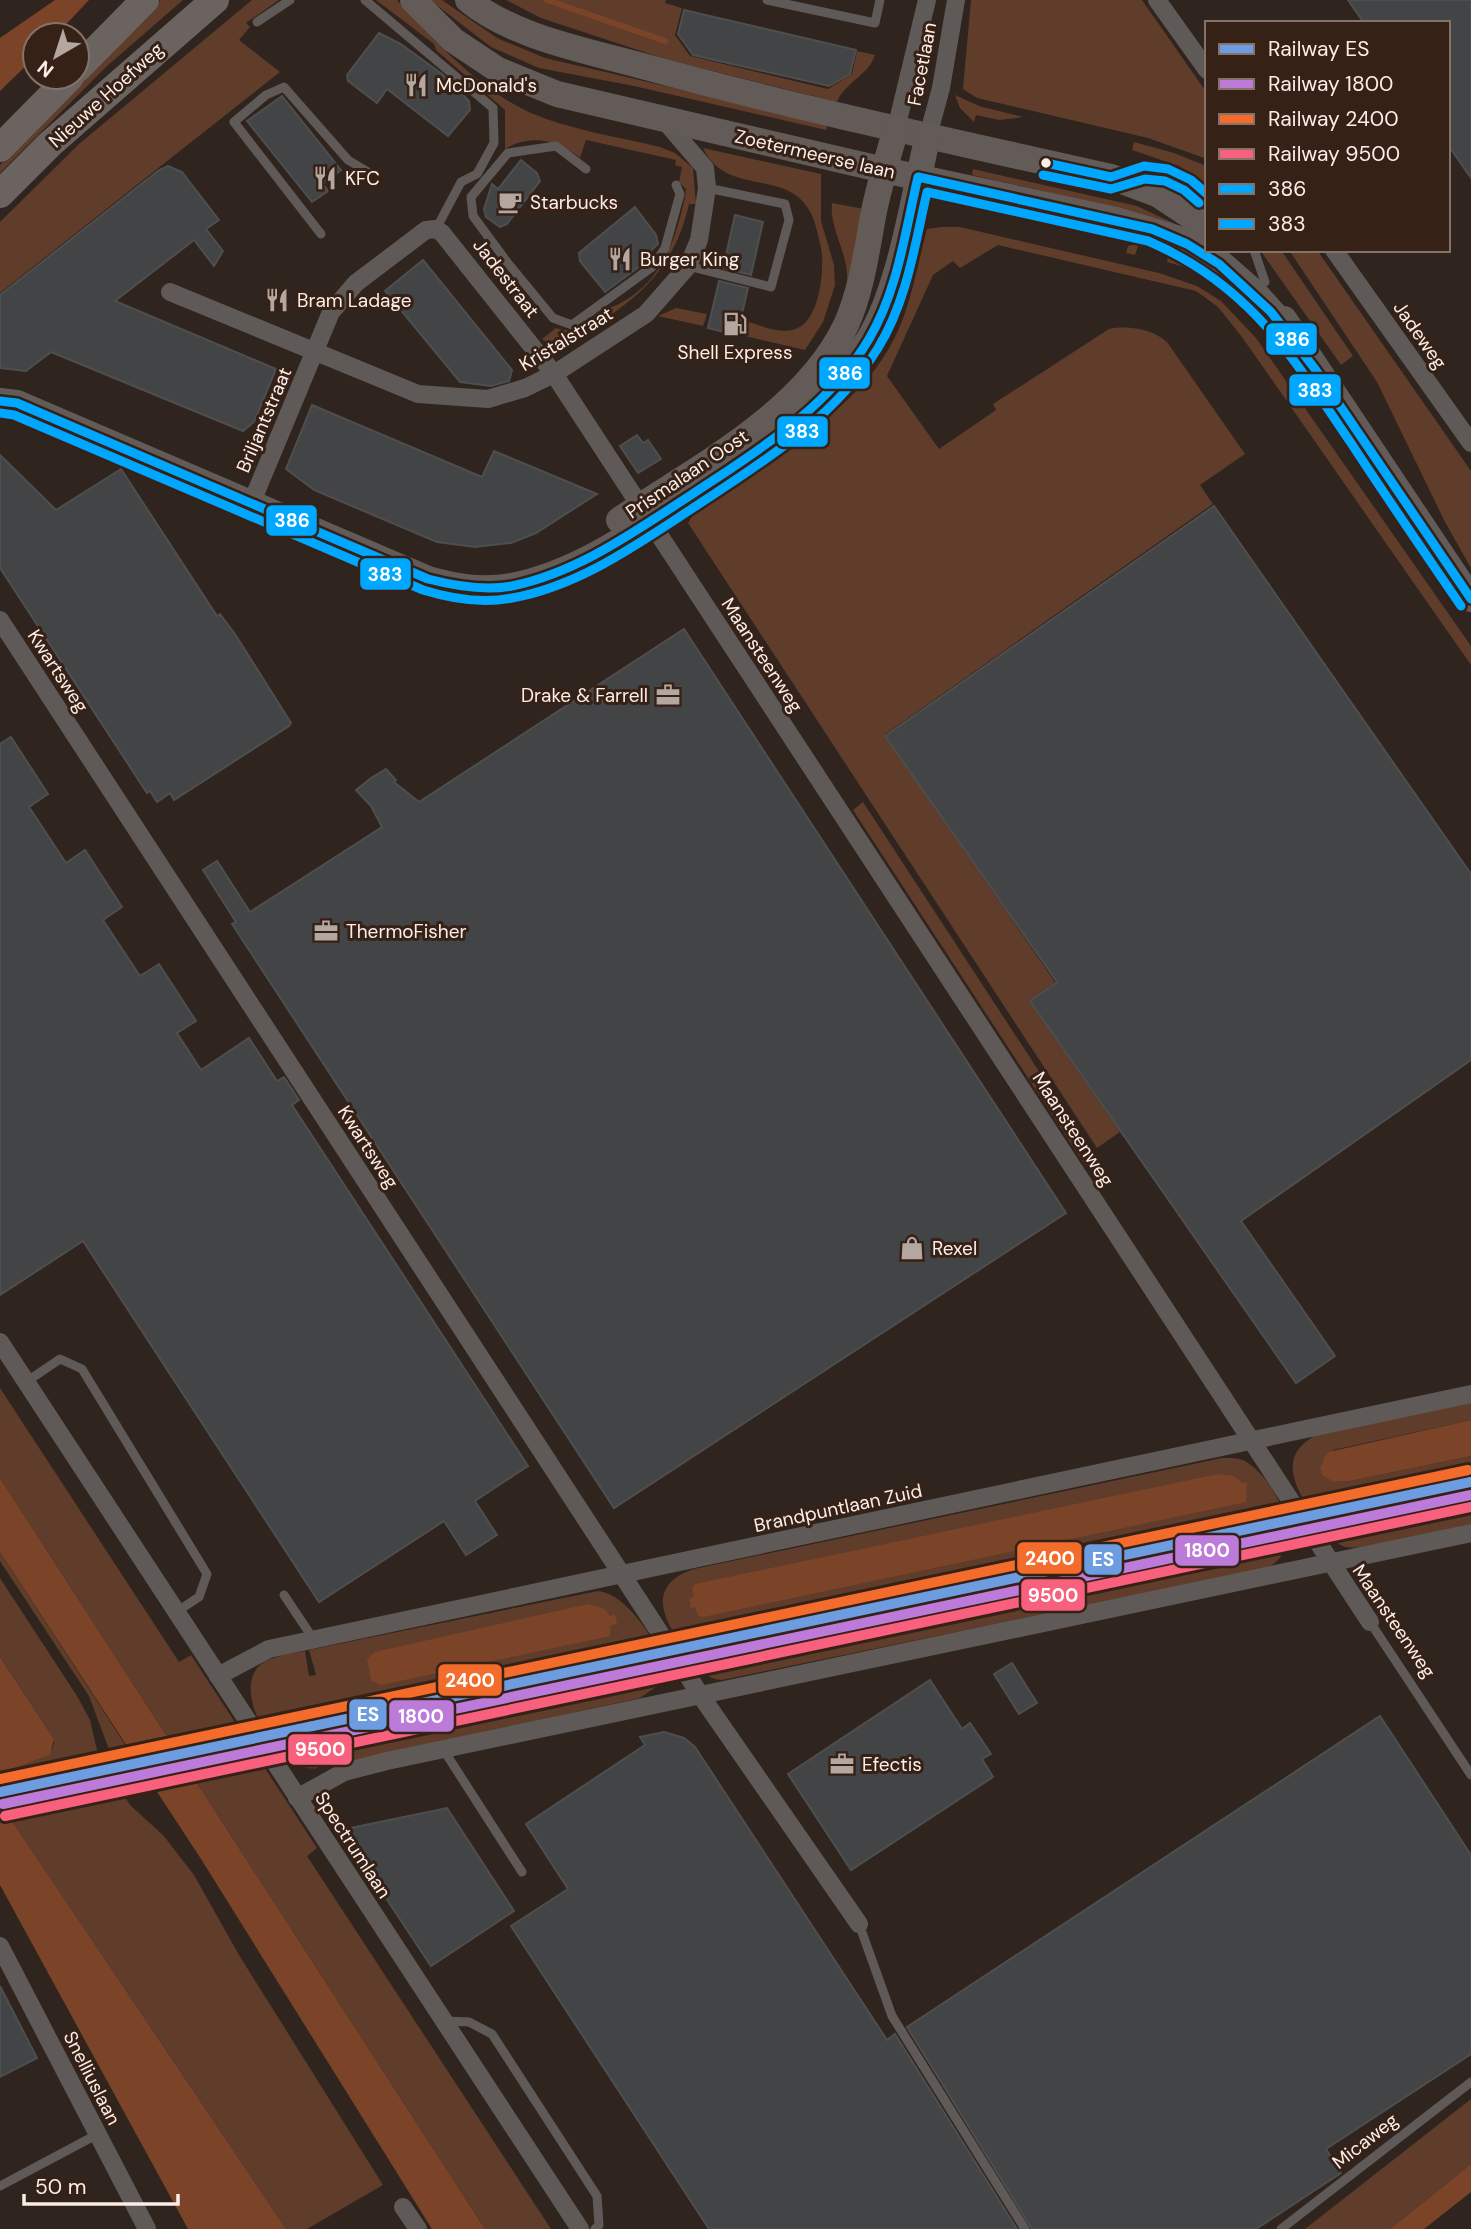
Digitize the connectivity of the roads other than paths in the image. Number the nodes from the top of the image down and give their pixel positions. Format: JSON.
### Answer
{"nodes":[{"id":1,"x":145,"y":0,"type":"edge"},
{"id":2,"x":215,"y":0,"type":"edge"},
{"id":3,"x":290,"y":0,"type":"edge"},
{"id":4,"x":365,"y":0,"type":"edge"},
{"id":5,"x":413,"y":0,"type":"edge"},
{"id":6,"x":468,"y":0,"type":"edge"},
{"id":7,"x":767,"y":0,"type":"edge"},
{"id":8,"x":880,"y":0,"type":"edge"},
{"id":9,"x":927,"y":0,"type":"edge"},
{"id":10,"x":956,"y":0,"type":"edge"},
{"id":11,"x":1157,"y":0,"type":"edge"},
{"id":12,"x":257,"y":22,"type":"dead end"},
{"id":13,"x":91,"y":55,"type":"edge"},
{"id":14,"x":1205,"y":67,"type":"edge"},
{"id":15,"x":55,"y":91,"type":"edge"},
{"id":16,"x":663,"y":119,"type":"junction"},
{"id":17,"x":896,"y":129,"type":"junction"},
{"id":18,"x":928,"y":136,"type":"junction"},
{"id":19,"x":0,"y":148,"type":"edge"},
{"id":20,"x":586,"y":169,"type":"dead end"},
{"id":21,"x":884,"y":170,"type":"junction"},
{"id":22,"x":368,"y":172,"type":"dead end"},
{"id":23,"x":918,"y":177,"type":"junction"},
{"id":24,"x":1111,"y":177,"type":"junction"},
{"id":25,"x":676,"y":186,"type":"dead end"},
{"id":26,"x":707,"y":188,"type":"junction"},
{"id":27,"x":1205,"y":192,"type":"edge"},
{"id":28,"x":0,"y":194,"type":"edge"},
{"id":29,"x":1205,"y":226,"type":"edge"},
{"id":30,"x":436,"y":229,"type":"junction"},
{"id":31,"x":321,"y":234,"type":"dead end"},
{"id":32,"x":1236,"y":252,"type":"edge"},
{"id":33,"x":1255,"y":252,"type":"edge"},
{"id":34,"x":1335,"y":252,"type":"edge"},
{"id":35,"x":688,"y":266,"type":"junction"},
{"id":36,"x":1265,"y":282,"type":"junction"},
{"id":37,"x":170,"y":292,"type":"dead end"},
{"id":38,"x":1292,"y":334,"type":"junction"},
{"id":39,"x":316,"y":353,"type":"junction"},
{"id":40,"x":554,"y":374,"type":"junction"},
{"id":41,"x":0,"y":401,"type":"edge"},
{"id":42,"x":1471,"y":443,"type":"edge"},
{"id":43,"x":251,"y":503,"type":"junction"},
{"id":44,"x":644,"y":514,"type":"junction"},
{"id":45,"x":1471,"y":599,"type":"edge"},
{"id":46,"x":0,"y":620,"type":"edge"},
{"id":47,"x":0,"y":1342,"type":"edge"},
{"id":48,"x":26,"y":1382,"type":"junction"},
{"id":49,"x":1471,"y":1394,"type":"edge"},
{"id":50,"x":1252,"y":1441,"type":"junction"},
{"id":51,"x":1471,"y":1533,"type":"edge"},
{"id":52,"x":1331,"y":1563,"type":"junction"},
{"id":53,"x":622,"y":1576,"type":"junction"},
{"id":54,"x":284,"y":1595,"type":"dead end"},
{"id":55,"x":176,"y":1612,"type":"junction"},
{"id":56,"x":1370,"y":1622,"type":"joint"},
{"id":57,"x":314,"y":1640,"type":"junction"},
{"id":58,"x":218,"y":1676,"type":"junction"},
{"id":59,"x":701,"y":1696,"type":"junction"},
{"id":60,"x":443,"y":1749,"type":"junction"},
{"id":61,"x":1471,"y":1774,"type":"edge"},
{"id":62,"x":297,"y":1798,"type":"junction"},
{"id":63,"x":522,"y":1872,"type":"dead end"},
{"id":64,"x":859,"y":1924,"type":"joint"},
{"id":65,"x":0,"y":1947,"type":"edge"},
{"id":66,"x":443,"y":2021,"type":"junction"},
{"id":67,"x":1471,"y":2082,"type":"edge"},
{"id":68,"x":98,"y":2134,"type":"junction"},
{"id":69,"x":0,"y":2186,"type":"edge"},
{"id":70,"x":402,"y":2207,"type":"dead end"},
{"id":71,"x":147,"y":2229,"type":"edge"},
{"id":72,"x":418,"y":2229,"type":"edge"},
{"id":73,"x":580,"y":2229,"type":"edge"},
{"id":74,"x":595,"y":2229,"type":"edge"},
{"id":75,"x":1026,"y":2229,"type":"edge"},
{"id":76,"x":1281,"y":2229,"type":"edge"}],
"edges":[{"from":1,"to":13,"type":"main road","name":"Nieuwe Hoefweg"},
{"from":2,"to":28,"type":"main road","name":"Nieuwe Hoefweg"},
{"from":3,"to":12,"type":"lane"},
{"from":4,"to":30,"type":"lane"},
{"from":5,"to":16,"type":"street","name":"Zoetermeerse laan"},
{"from":6,"to":17,"type":"street"},
{"from":7,"to":8,"type":"lane"},
{"from":9,"to":17,"type":"street","name":"Facetlaan"},
{"from":10,"to":18,"type":"street","name":"Facetlaan"},
{"from":11,"to":14,"type":"street"},
{"from":15,"to":19,"type":"main road","name":"Nieuwe Hoefweg"},
{"from":16,"to":21,"type":"street","name":"Zoetermeerse laan"},
{"from":16,"to":26,"type":"street","name":"Kristalstraat"},
{"from":17,"to":18,"type":"street"},
{"from":17,"to":21,"type":"street","name":"Prismalaan Oost"},
{"from":18,"to":23,"type":"street","name":"Prismalaan Oost"},
{"from":18,"to":24,"type":"street"},
{"from":20,"to":25,"type":"lane"},
{"from":21,"to":23,"type":"street","name":"Zoetermeerse laan"},
{"from":21,"to":44,"type":"street","name":"Prismalaan Oost"},
{"from":22,"to":31,"type":"lane"},
{"from":23,"to":38,"type":"street","name":"Zoetermeerse laan"},
{"from":23,"to":44,"type":"street","name":"Prismalaan Oost"},
{"from":24,"to":27,"type":"lane"},
{"from":24,"to":29,"type":"street"},
{"from":26,"to":35,"type":"street","name":"Kristalstraat"},
{"from":26,"to":35,"type":"lane"},
{"from":30,"to":39,"type":"street"},
{"from":30,"to":40,"type":"street","name":"Jadestraat"},
{"from":32,"to":36,"type":"street","name":"Zoetermeerse laan"},
{"from":33,"to":36,"type":"lane","name":"Zoetermeerse laan"},
{"from":34,"to":42,"type":"street","name":"Jadeweg"},
{"from":35,"to":40,"type":"street","name":"Kristalstraat"},
{"from":36,"to":38,"type":"street","name":"Zoetermeerse laan"},
{"from":37,"to":39,"type":"street","name":"Kristalstraat"},
{"from":38,"to":45,"type":"street","name":"Zoetermeerse laan"},
{"from":39,"to":40,"type":"street","name":"Kristalstraat"},
{"from":39,"to":43,"type":"street","name":"Briljantstraat"},
{"from":40,"to":44,"type":"street","name":"Jadestraat"},
{"from":41,"to":43,"type":"street","name":"Prismalaan Oost"},
{"from":43,"to":44,"type":"street","name":"Prismalaan Oost"},
{"from":44,"to":50,"type":"street","name":"Maansteenweg"},
{"from":46,"to":53,"type":"street","name":"Kwartsweg"},
{"from":47,"to":48,"type":"street","name":"Spectrumlaan"},
{"from":48,"to":55,"type":"street","name":"Spectrumlaan"},
{"from":48,"to":55,"type":"lane"},
{"from":49,"to":50,"type":"street","name":"Brandpuntlaan Zuid"},
{"from":50,"to":52,"type":"street","name":"Maansteenweg"},
{"from":50,"to":53,"type":"street","name":"Brandpuntlaan Zuid"},
{"from":51,"to":52,"type":"street"},
{"from":52,"to":56,"type":"street","name":"Maansteenweg"},
{"from":52,"to":59,"type":"street"},
{"from":53,"to":57,"type":"street","name":"Brandpuntlaan Zuid"},
{"from":53,"to":59,"type":"street","name":"Kwartsweg"},
{"from":54,"to":57,"type":"lane"},
{"from":55,"to":58,"type":"street","name":"Spectrumlaan"},
{"from":56,"to":61,"type":"lane","name":"Maansteenweg"},
{"from":57,"to":58,"type":"street","name":"Brandpuntlaan Zuid"},
{"from":58,"to":62,"type":"street","name":"Spectrumlaan"},
{"from":59,"to":60,"type":"street"},
{"from":59,"to":64,"type":"street","name":"Kwartsweg"},
{"from":60,"to":62,"type":"street"},
{"from":60,"to":63,"type":"lane"},
{"from":62,"to":66,"type":"street","name":"Spectrumlaan"},
{"from":64,"to":75,"type":"lane"},
{"from":65,"to":68,"type":"street","name":"Snelliuslaan"},
{"from":66,"to":73,"type":"street","name":"Spectrumlaan"},
{"from":66,"to":74,"type":"lane"},
{"from":67,"to":76,"type":"lane","name":"Micaweg"},
{"from":68,"to":69,"type":"lane"},
{"from":68,"to":71,"type":"street","name":"Snelliuslaan"},
{"from":70,"to":72,"type":"street"}]}
